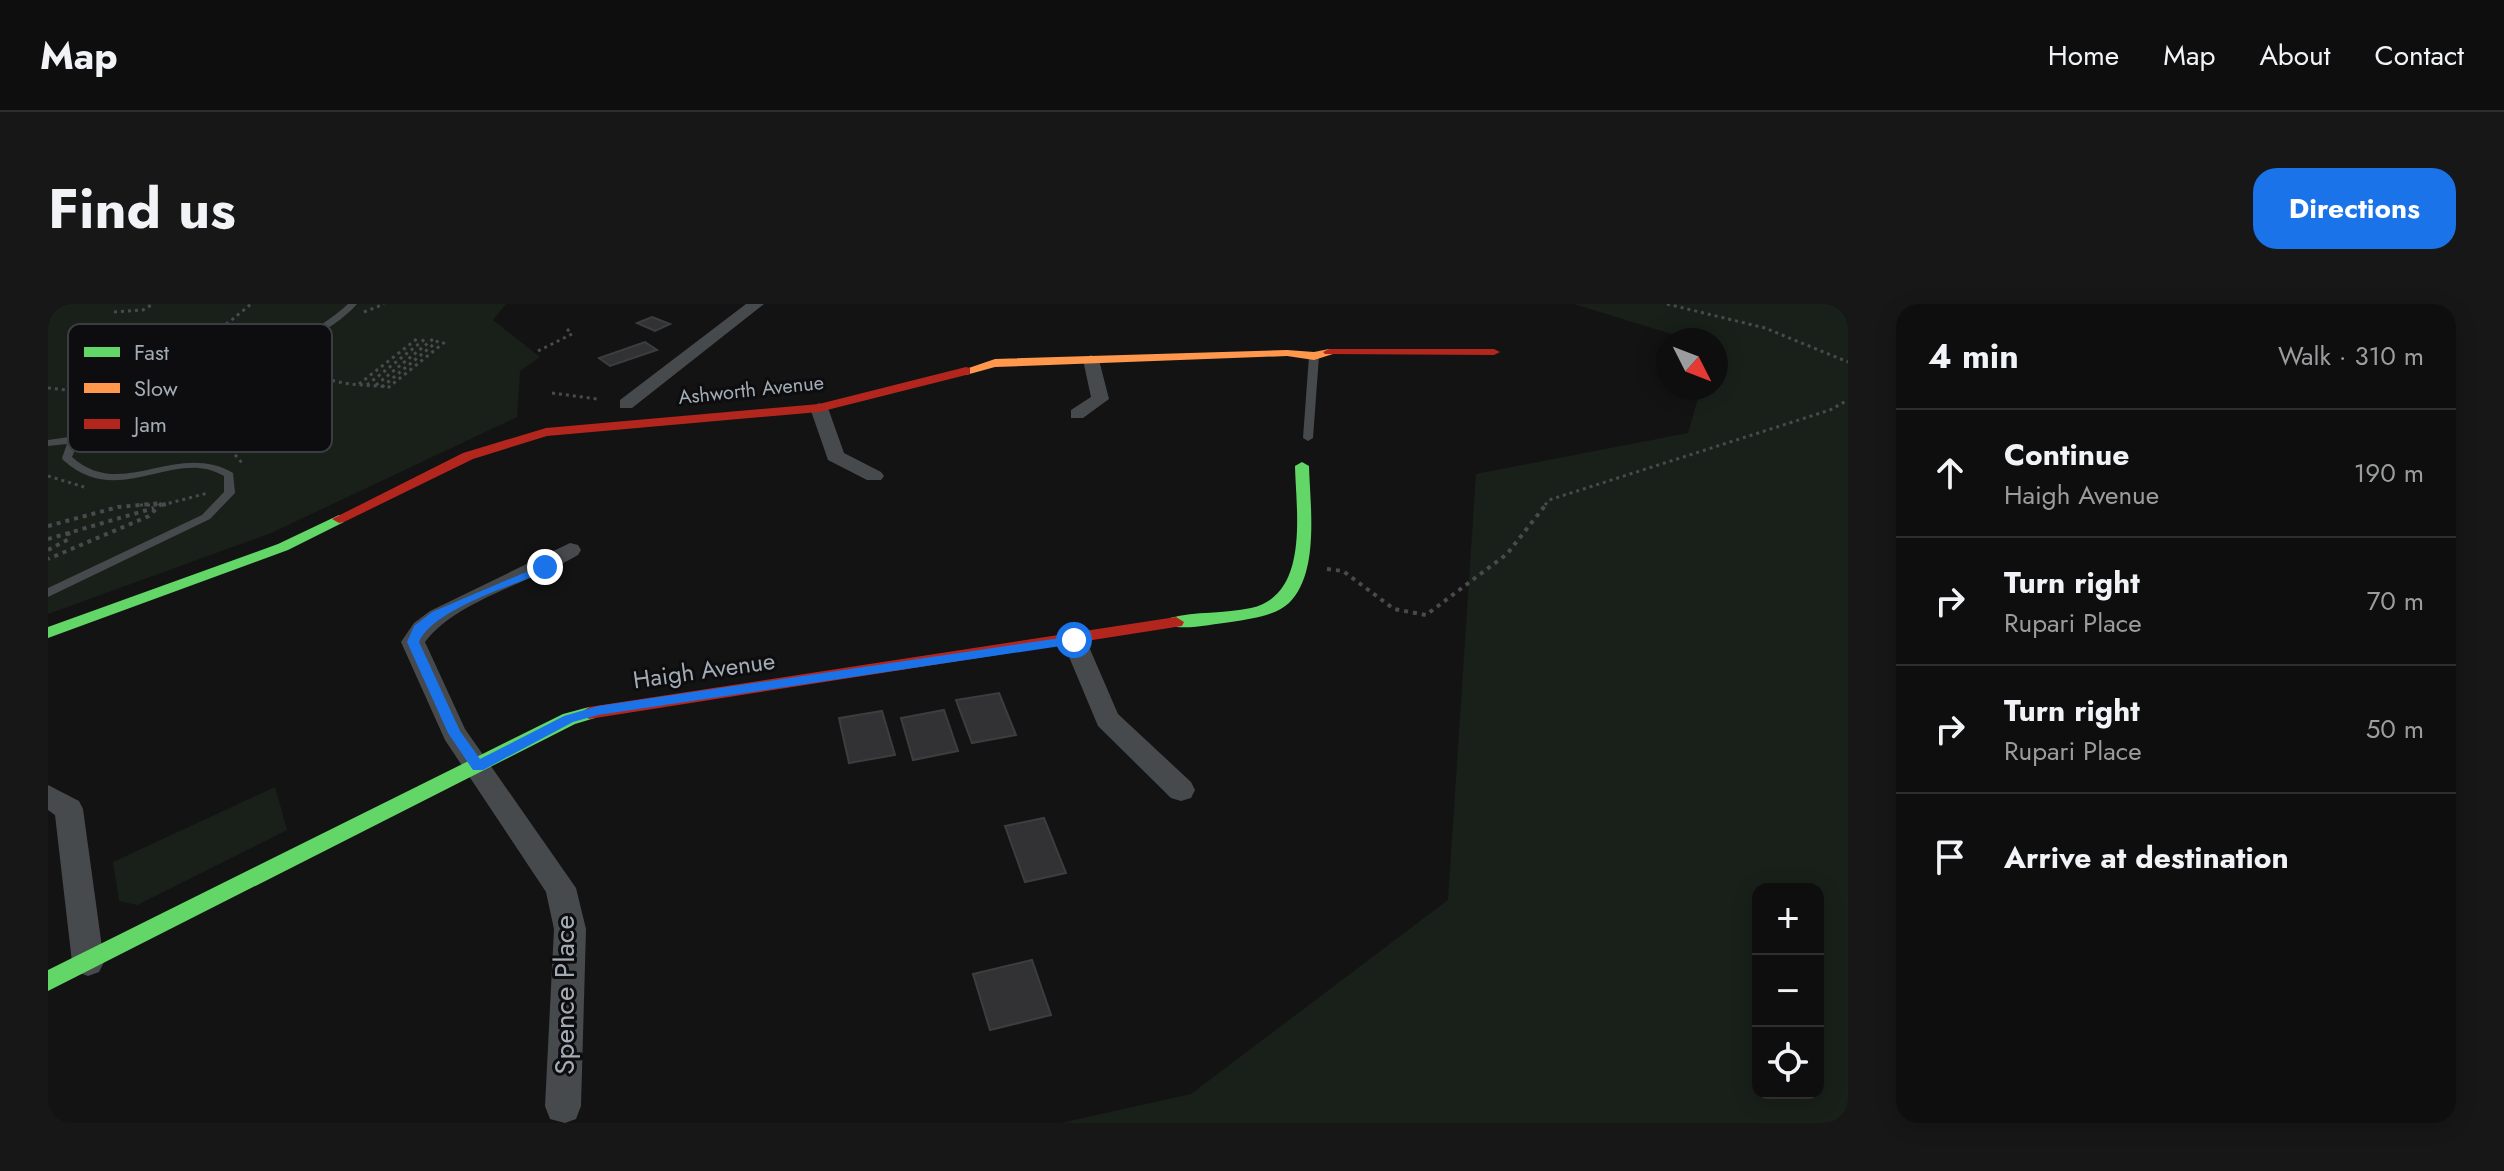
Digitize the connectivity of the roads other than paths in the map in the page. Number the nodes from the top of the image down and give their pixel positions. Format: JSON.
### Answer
{"nodes":[{"id":1,"x":353,"y":304,"type":"edge"},
{"id":2,"x":756,"y":304,"type":"edge"},
{"id":3,"x":326,"y":324,"type":"edge"},
{"id":4,"x":1494,"y":352,"type":"dead end"},
{"id":5,"x":1314,"y":356,"type":"junction"},
{"id":6,"x":1091,"y":360,"type":"junction"},
{"id":7,"x":626,"y":404,"type":"dead end"},
{"id":8,"x":819,"y":408,"type":"junction"},
{"id":9,"x":1077,"y":414,"type":"dead end"},
{"id":10,"x":1308,"y":438,"type":"dead end"},
{"id":11,"x":68,"y":441,"type":"edge"},
{"id":12,"x":48,"y":443,"type":"edge"},
{"id":13,"x":69,"y":452,"type":"edge"},
{"id":14,"x":1302,"y":466,"type":"dead end"},
{"id":15,"x":874,"y":476,"type":"dead end"},
{"id":16,"x":570,"y":550,"type":"dead end"},
{"id":17,"x":48,"y":593,"type":"edge"},
{"id":18,"x":48,"y":633,"type":"edge"},
{"id":19,"x":1074,"y":640,"type":"junction"},
{"id":20,"x":478,"y":766,"type":"junction"},
{"id":21,"x":1181,"y":790,"type":"dead end"},
{"id":22,"x":48,"y":796,"type":"edge"},
{"id":23,"x":88,"y":962,"type":"junction"},
{"id":24,"x":48,"y":981,"type":"edge"},
{"id":25,"x":563,"y":1106,"type":"dead end"}],
"edges":[{"from":1,"to":3,"type":"lane"},
{"from":2,"to":7,"type":"street"},
{"from":4,"to":5,"type":"street","name":"Ashworth Avenue"},
{"from":5,"to":6,"type":"street","name":"Ashworth Avenue"},
{"from":5,"to":10,"type":"lane"},
{"from":6,"to":8,"type":"street","name":"Ashworth Avenue"},
{"from":6,"to":9,"type":"street"},
{"from":8,"to":15,"type":"street"},
{"from":8,"to":18,"type":"street","name":"Ashworth Avenue"},
{"from":11,"to":12,"type":"lane"},
{"from":13,"to":17,"type":"lane"},
{"from":14,"to":19,"type":"street","name":"Haigh Avenue"},
{"from":16,"to":20,"type":"street","name":"Spence Place"},
{"from":19,"to":20,"type":"street","name":"Haigh Avenue"},
{"from":19,"to":21,"type":"street"},
{"from":20,"to":23,"type":"street","name":"Haigh Avenue"},
{"from":20,"to":25,"type":"street","name":"Spence Place"},
{"from":22,"to":23,"type":"street"},
{"from":23,"to":24,"type":"street","name":"Haigh Avenue"}]}
